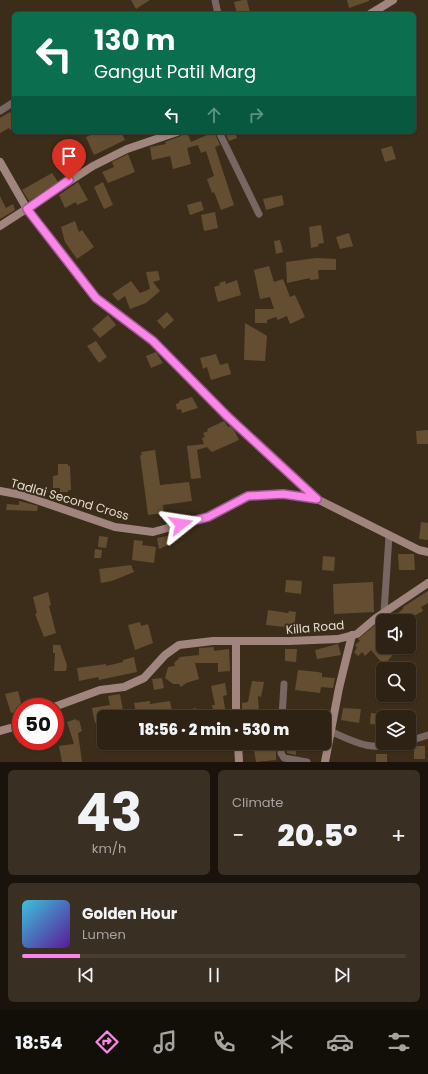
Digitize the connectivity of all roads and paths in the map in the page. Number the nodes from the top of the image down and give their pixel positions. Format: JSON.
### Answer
{"nodes":[{"id":1,"x":215,"y":0,"type":"edge"},
{"id":2,"x":393,"y":0,"type":"edge"},
{"id":3,"x":218,"y":12,"type":"edge"},
{"id":4,"x":373,"y":12,"type":"edge"},
{"id":5,"x":12,"y":103,"type":"edge"},
{"id":6,"x":0,"y":111,"type":"edge"},
{"id":7,"x":171,"y":134,"type":"edge"},
{"id":8,"x":220,"y":134,"type":"edge"},
{"id":9,"x":0,"y":162,"type":"edge"},
{"id":10,"x":27,"y":209,"type":"junction"},
{"id":11,"x":259,"y":214,"type":"dead end"},
{"id":12,"x":0,"y":226,"type":"edge"},
{"id":13,"x":0,"y":491,"type":"edge"},
{"id":14,"x":317,"y":499,"type":"junction"},
{"id":15,"x":389,"y":536,"type":"junction"},
{"id":16,"x":428,"y":552,"type":"edge"},
{"id":17,"x":428,"y":583,"type":"edge"},
{"id":18,"x":384,"y":612,"type":"junction"},
{"id":19,"x":352,"y":636,"type":"junction"},
{"id":20,"x":236,"y":641,"type":"junction"},
{"id":21,"x":284,"y":684,"type":"dead end"},
{"id":22,"x":64,"y":703,"type":"edge"},
{"id":23,"x":236,"y":710,"type":"edge"},
{"id":24,"x":282,"y":710,"type":"edge"},
{"id":25,"x":331,"y":727,"type":"edge"},
{"id":26,"x":12,"y":728,"type":"edge"},
{"id":27,"x":0,"y":731,"type":"edge"},
{"id":28,"x":331,"y":731,"type":"edge"},
{"id":29,"x":428,"y":735,"type":"edge"},
{"id":30,"x":416,"y":738,"type":"edge"},
{"id":31,"x":376,"y":747,"type":"edge"},
{"id":32,"x":238,"y":750,"type":"edge"},
{"id":33,"x":281,"y":750,"type":"edge"},
{"id":34,"x":327,"y":750,"type":"edge"},
{"id":35,"x":239,"y":762,"type":"edge"},
{"id":36,"x":307,"y":762,"type":"edge"},
{"id":37,"x":325,"y":762,"type":"edge"}],
"edges":[{"from":1,"to":3,"type":"street"},
{"from":2,"to":4,"type":"street"},
{"from":5,"to":6,"type":"street"},
{"from":7,"to":10,"type":"street"},
{"from":8,"to":11,"type":"street"},
{"from":9,"to":10,"type":"street"},
{"from":10,"to":12,"type":"street"},
{"from":10,"to":14,"type":"street"},
{"from":13,"to":14,"type":"street","name":"Tadlai Second Cross"},
{"from":14,"to":15,"type":"street"},
{"from":15,"to":16,"type":"street"},
{"from":15,"to":18,"type":"street"},
{"from":17,"to":18,"type":"street","name":"Killa Road"},
{"from":18,"to":19,"type":"street","name":"Killa Road"},
{"from":19,"to":20,"type":"street","name":"Killa Road"},
{"from":19,"to":25,"type":"street"},
{"from":20,"to":22,"type":"street","name":"Killa Road"},
{"from":20,"to":23,"type":"street"},
{"from":21,"to":24,"type":"street"},
{"from":26,"to":27,"type":"street"},
{"from":28,"to":31,"type":"street"},
{"from":29,"to":30,"type":"street"},
{"from":32,"to":35,"type":"street"},
{"from":33,"to":36,"type":"street"},
{"from":34,"to":37,"type":"street"}]}
